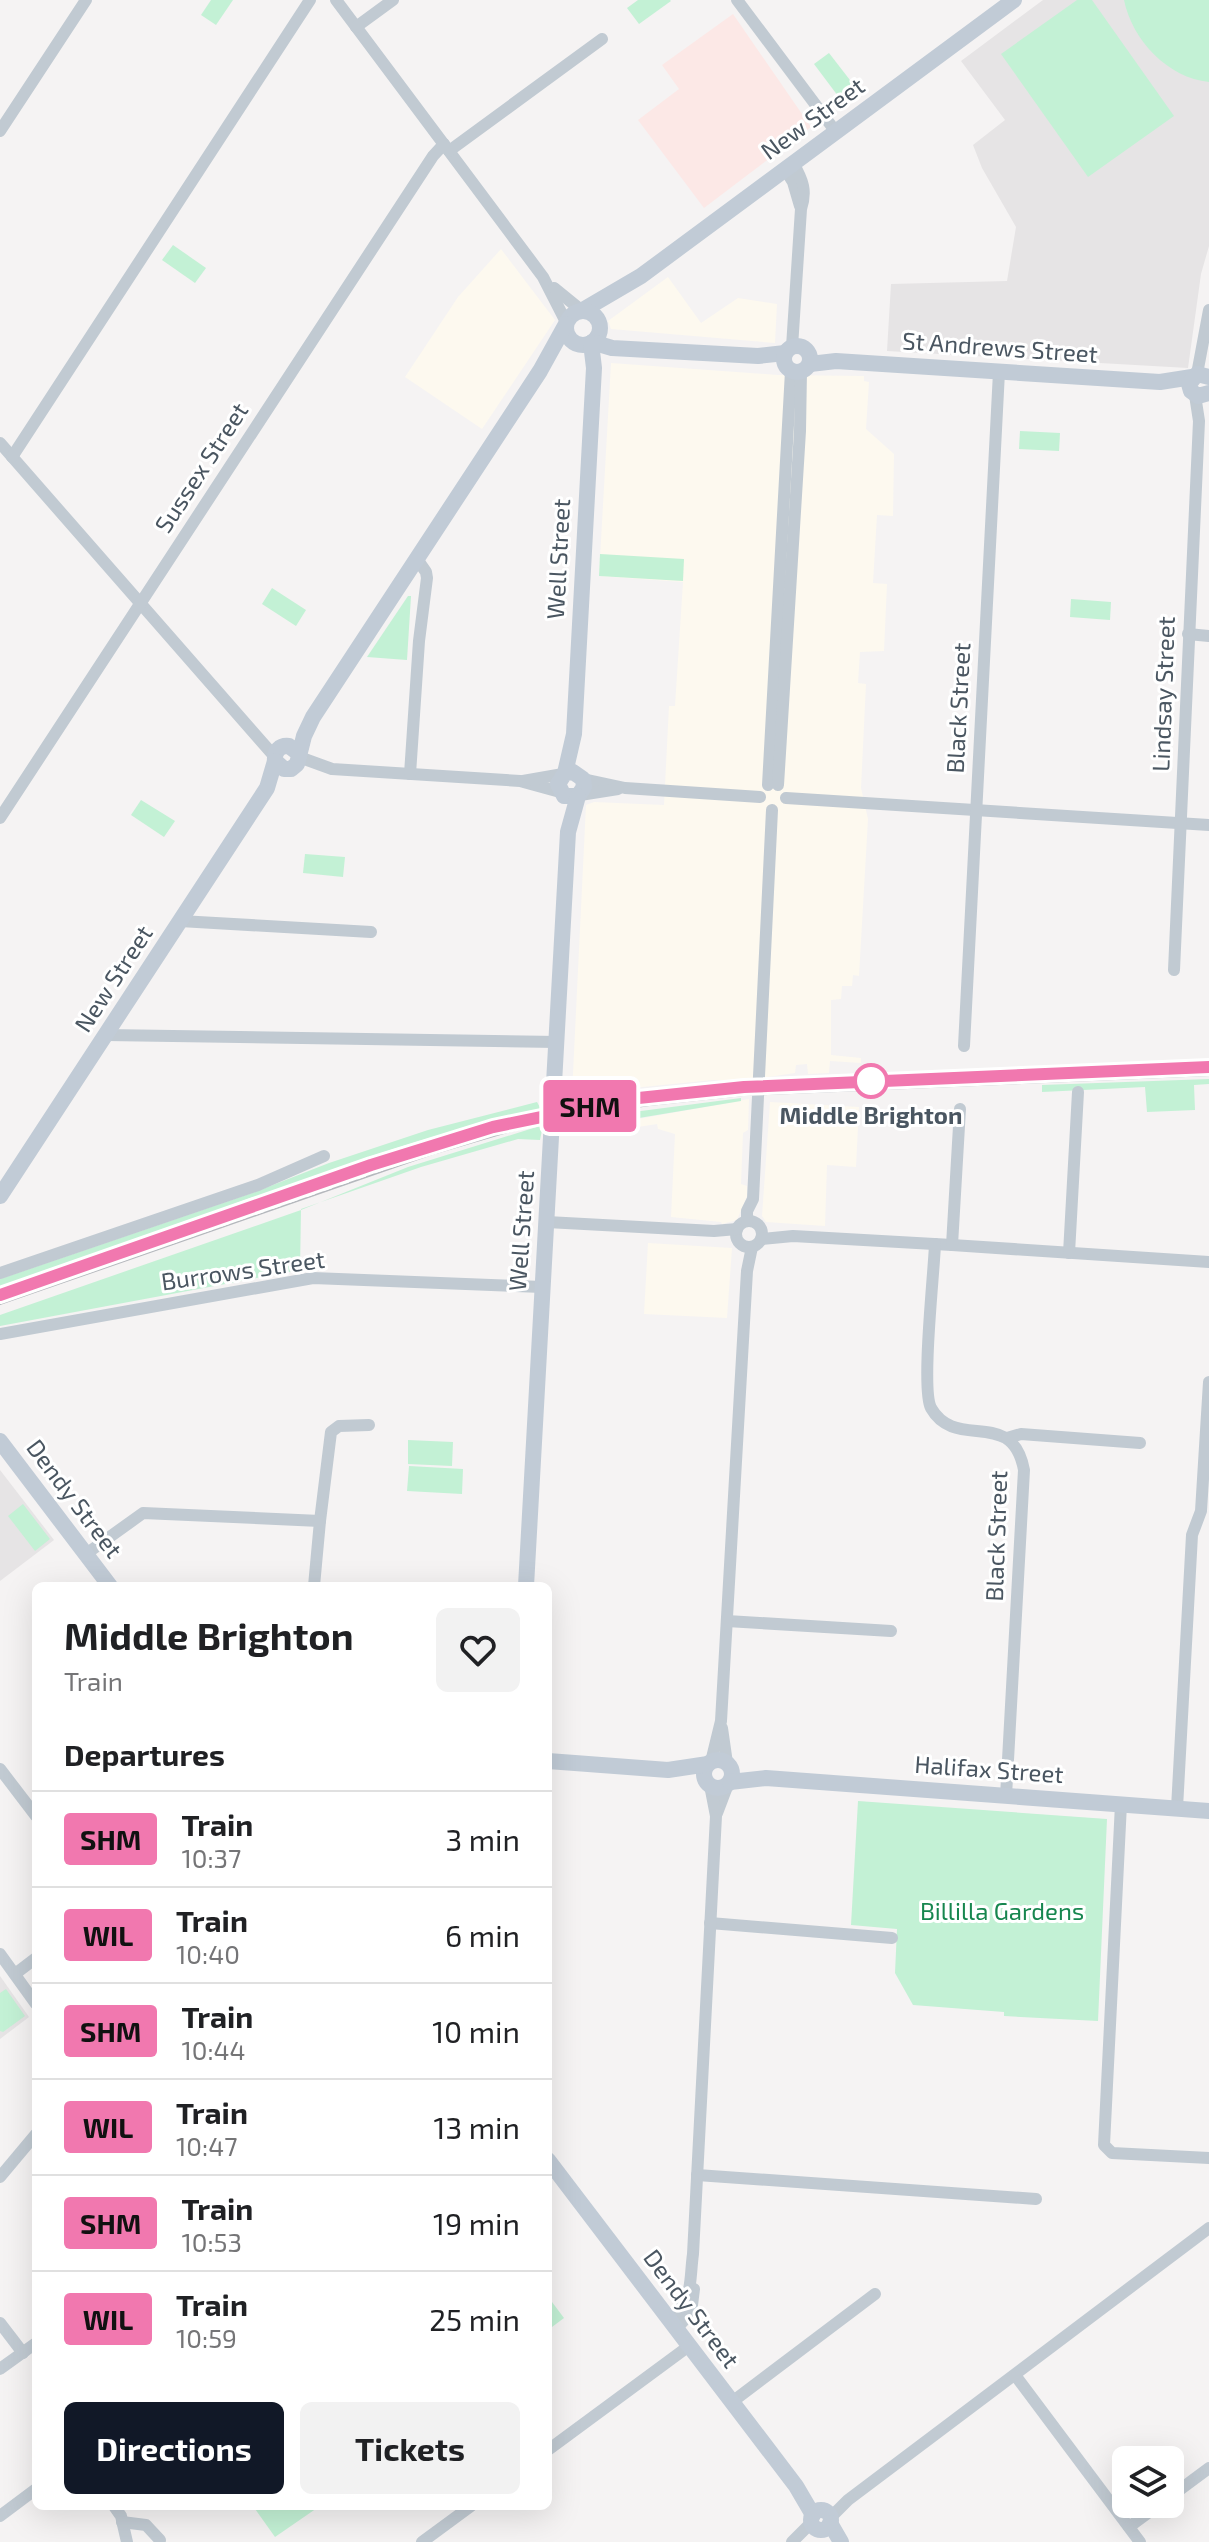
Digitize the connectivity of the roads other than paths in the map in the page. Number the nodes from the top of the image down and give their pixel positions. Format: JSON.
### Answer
{"nodes":[{"id":1,"x":86,"y":0,"type":"edge"},
{"id":2,"x":310,"y":0,"type":"edge"},
{"id":3,"x":336,"y":0,"type":"edge"},
{"id":4,"x":393,"y":0,"type":"edge"},
{"id":5,"x":737,"y":0,"type":"edge"},
{"id":6,"x":1014,"y":0,"type":"edge"},
{"id":7,"x":356,"y":27,"type":"junction"},
{"id":8,"x":602,"y":39,"type":"dead end"},
{"id":9,"x":0,"y":131,"type":"edge"},
{"id":10,"x":836,"y":132,"type":"junction"},
{"id":11,"x":446,"y":147,"type":"junction"},
{"id":12,"x":789,"y":166,"type":"junction"},
{"id":13,"x":641,"y":276,"type":"junction"},
{"id":14,"x":543,"y":277,"type":"junction"},
{"id":15,"x":582,"y":310,"type":"junction"},
{"id":16,"x":1209,"y":310,"type":"edge"},
{"id":17,"x":566,"y":323,"type":"junction"},
{"id":18,"x":589,"y":337,"type":"junction"},
{"id":19,"x":633,"y":347,"type":"junction"},
{"id":20,"x":797,"y":359,"type":"junction"},
{"id":21,"x":540,"y":371,"type":"junction"},
{"id":22,"x":999,"y":372,"type":"junction"},
{"id":23,"x":592,"y":377,"type":"junction"},
{"id":24,"x":1203,"y":387,"type":"edge"},
{"id":25,"x":0,"y":443,"type":"edge"},
{"id":26,"x":12,"y":457,"type":"junction"},
{"id":27,"x":417,"y":559,"type":"junction"},
{"id":28,"x":404,"y":579,"type":"junction"},
{"id":29,"x":423,"y":601,"type":"junction"},
{"id":30,"x":140,"y":603,"type":"junction"},
{"id":31,"x":1188,"y":634,"type":"junction"},
{"id":32,"x":1209,"y":636,"type":"edge"},
{"id":33,"x":287,"y":757,"type":"junction"},
{"id":34,"x":410,"y":774,"type":"junction"},
{"id":35,"x":571,"y":785,"type":"junction"},
{"id":36,"x":773,"y":785,"type":"junction"},
{"id":37,"x":760,"y":797,"type":"junction"},
{"id":38,"x":786,"y":798,"type":"junction"},
{"id":39,"x":772,"y":810,"type":"junction"},
{"id":40,"x":976,"y":810,"type":"junction"},
{"id":41,"x":0,"y":818,"type":"edge"},
{"id":42,"x":1180,"y":823,"type":"junction"},
{"id":43,"x":1209,"y":825,"type":"edge"},
{"id":44,"x":180,"y":921,"type":"junction"},
{"id":45,"x":371,"y":932,"type":"dead end"},
{"id":46,"x":1174,"y":970,"type":"dead end"},
{"id":47,"x":106,"y":1035,"type":"junction"},
{"id":48,"x":557,"y":1042,"type":"junction"},
{"id":49,"x":964,"y":1046,"type":"dead end"},
{"id":50,"x":1078,"y":1092,"type":"dead end"},
{"id":51,"x":960,"y":1109,"type":"dead end"},
{"id":52,"x":324,"y":1156,"type":"dead end"},
{"id":53,"x":0,"y":1196,"type":"edge"},
{"id":54,"x":547,"y":1222,"type":"junction"},
{"id":55,"x":749,"y":1234,"type":"junction"},
{"id":56,"x":935,"y":1244,"type":"junction"},
{"id":57,"x":952,"y":1245,"type":"junction"},
{"id":58,"x":1069,"y":1253,"type":"junction"},
{"id":59,"x":1209,"y":1262,"type":"edge"},
{"id":60,"x":0,"y":1273,"type":"edge"},
{"id":61,"x":543,"y":1287,"type":"junction"},
{"id":62,"x":0,"y":1334,"type":"edge"},
{"id":63,"x":1209,"y":1382,"type":"edge"},
{"id":64,"x":369,"y":1425,"type":"dead end"},
{"id":65,"x":1007,"y":1438,"type":"junction"},
{"id":66,"x":0,"y":1441,"type":"edge"},
{"id":67,"x":1140,"y":1443,"type":"dead end"},
{"id":68,"x":320,"y":1521,"type":"junction"},
{"id":69,"x":86,"y":1554,"type":"junction"},
{"id":70,"x":107,"y":1582,"type":"edge"},
{"id":71,"x":314,"y":1582,"type":"edge"},
{"id":72,"x":526,"y":1582,"type":"edge"},
{"id":73,"x":727,"y":1621,"type":"junction"},
{"id":74,"x":891,"y":1631,"type":"dead end"},
{"id":75,"x":552,"y":1763,"type":"edge"},
{"id":76,"x":0,"y":1769,"type":"edge"},
{"id":77,"x":719,"y":1774,"type":"junction"},
{"id":78,"x":1006,"y":1796,"type":"junction"},
{"id":79,"x":1121,"y":1804,"type":"junction"},
{"id":80,"x":1177,"y":1808,"type":"junction"},
{"id":81,"x":32,"y":1811,"type":"edge"},
{"id":82,"x":1209,"y":1811,"type":"edge"},
{"id":83,"x":710,"y":1923,"type":"junction"},
{"id":84,"x":892,"y":1938,"type":"dead end"},
{"id":85,"x":0,"y":1954,"type":"edge"},
{"id":86,"x":32,"y":1961,"type":"edge"},
{"id":87,"x":15,"y":1974,"type":"junction"},
{"id":88,"x":32,"y":1998,"type":"edge"},
{"id":89,"x":32,"y":2139,"type":"edge"},
{"id":90,"x":1209,"y":2158,"type":"edge"},
{"id":91,"x":552,"y":2165,"type":"edge"},
{"id":92,"x":697,"y":2175,"type":"junction"},
{"id":93,"x":0,"y":2177,"type":"edge"},
{"id":94,"x":1036,"y":2199,"type":"dead end"},
{"id":95,"x":1209,"y":2228,"type":"edge"},
{"id":96,"x":875,"y":2294,"type":"dead end"},
{"id":97,"x":0,"y":2323,"type":"edge"},
{"id":98,"x":672,"y":2324,"type":"junction"},
{"id":99,"x":32,"y":2346,"type":"edge"},
{"id":100,"x":689,"y":2346,"type":"junction"},
{"id":101,"x":23,"y":2353,"type":"junction"},
{"id":102,"x":0,"y":2369,"type":"edge"},
{"id":103,"x":1015,"y":2375,"type":"junction"},
{"id":104,"x":732,"y":2402,"type":"junction"},
{"id":105,"x":552,"y":2447,"type":"edge"},
{"id":106,"x":1209,"y":2468,"type":"edge"},
{"id":107,"x":1184,"y":2487,"type":"edge"},
{"id":108,"x":32,"y":2492,"type":"edge"},
{"id":109,"x":116,"y":2510,"type":"edge"},
{"id":110,"x":466,"y":2510,"type":"edge"},
{"id":111,"x":0,"y":2516,"type":"edge"},
{"id":112,"x":1141,"y":2518,"type":"edge"},
{"id":113,"x":122,"y":2522,"type":"junction"},
{"id":114,"x":825,"y":2524,"type":"edge"},
{"id":115,"x":1129,"y":2527,"type":"junction"},
{"id":116,"x":160,"y":2540,"type":"dead end"},
{"id":117,"x":127,"y":2542,"type":"edge"},
{"id":118,"x":422,"y":2542,"type":"edge"},
{"id":119,"x":793,"y":2542,"type":"edge"},
{"id":120,"x":1140,"y":2542,"type":"edge"}],
"edges":[{"from":1,"to":9,"type":"street"},
{"from":2,"to":26,"type":"street"},
{"from":3,"to":7,"type":"street"},
{"from":4,"to":7,"type":"street"},
{"from":5,"to":10,"type":"street"},
{"from":6,"to":10,"type":"street","name":"New Street"},
{"from":7,"to":11,"type":"street"},
{"from":8,"to":11,"type":"street","name":"Sussex Street"},
{"from":10,"to":12,"type":"street","name":"New Street"},
{"from":11,"to":14,"type":"street"},
{"from":11,"to":30,"type":"street","name":"Sussex Street"},
{"from":12,"to":13,"type":"street","name":"New Street"},
{"from":12,"to":20,"type":"street"},
{"from":13,"to":15,"type":"street","name":"New Street"},
{"from":13,"to":18,"type":"street","name":"New Street"},
{"from":14,"to":15,"type":"street"},
{"from":14,"to":17,"type":"street"},
{"from":15,"to":17,"type":"street","name":"New Street"},
{"from":15,"to":18,"type":"street","name":"St Andrews Street"},
{"from":16,"to":24,"type":"street","name":"Lindsay Street"},
{"from":17,"to":18,"type":"street","name":"Well Street"},
{"from":17,"to":21,"type":"street","name":"New Street"},
{"from":18,"to":19,"type":"street","name":"St Andrews Street"},
{"from":18,"to":21,"type":"street","name":"New Street"},
{"from":18,"to":23,"type":"street","name":"Well Street"},
{"from":19,"to":20,"type":"street","name":"St Andrews Street"},
{"from":19,"to":23,"type":"street"},
{"from":20,"to":22,"type":"street","name":"St Andrews Street"},
{"from":20,"to":36,"type":"street"},
{"from":21,"to":27,"type":"street","name":"New Street"},
{"from":22,"to":24,"type":"street","name":"St Andrews Street"},
{"from":22,"to":40,"type":"street","name":"Black Street"},
{"from":23,"to":35,"type":"street","name":"Well Street"},
{"from":24,"to":31,"type":"street","name":"Lindsay Street"},
{"from":25,"to":26,"type":"street"},
{"from":26,"to":30,"type":"street"},
{"from":27,"to":28,"type":"street","name":"New Street"},
{"from":27,"to":29,"type":"street"},
{"from":28,"to":29,"type":"street"},
{"from":28,"to":33,"type":"street","name":"New Street"},
{"from":29,"to":34,"type":"street"},
{"from":30,"to":33,"type":"street"},
{"from":30,"to":41,"type":"street","name":"Sussex Street"},
{"from":31,"to":32,"type":"street"},
{"from":31,"to":42,"type":"street","name":"Lindsay Street"},
{"from":33,"to":34,"type":"street"},
{"from":33,"to":44,"type":"street","name":"New Street"},
{"from":34,"to":35,"type":"street"},
{"from":35,"to":37,"type":"street"},
{"from":35,"to":48,"type":"street","name":"Well Street"},
{"from":36,"to":37,"type":"street"},
{"from":36,"to":38,"type":"street"},
{"from":37,"to":39,"type":"street"},
{"from":38,"to":39,"type":"street"},
{"from":38,"to":40,"type":"street"},
{"from":39,"to":55,"type":"street"},
{"from":40,"to":42,"type":"street"},
{"from":40,"to":49,"type":"street","name":"Black Street"},
{"from":42,"to":43,"type":"street"},
{"from":42,"to":46,"type":"street","name":"Lindsay Street"},
{"from":44,"to":45,"type":"street"},
{"from":44,"to":47,"type":"street","name":"New Street"},
{"from":47,"to":48,"type":"street"},
{"from":47,"to":53,"type":"street","name":"New Street"},
{"from":48,"to":54,"type":"street","name":"Well Street"},
{"from":50,"to":58,"type":"street"},
{"from":51,"to":57,"type":"street"},
{"from":52,"to":60,"type":"street"},
{"from":54,"to":55,"type":"street"},
{"from":54,"to":61,"type":"street","name":"Well Street"},
{"from":55,"to":56,"type":"street"},
{"from":55,"to":73,"type":"street"},
{"from":56,"to":57,"type":"street"},
{"from":56,"to":65,"type":"street","name":"Black Street"},
{"from":57,"to":58,"type":"street"},
{"from":58,"to":59,"type":"street"},
{"from":61,"to":62,"type":"street","name":"Burrows Street"},
{"from":61,"to":72,"type":"street","name":"Well Street"},
{"from":63,"to":80,"type":"street"},
{"from":64,"to":68,"type":"street"},
{"from":65,"to":67,"type":"street"},
{"from":65,"to":78,"type":"street","name":"Black Street"},
{"from":66,"to":69,"type":"street","name":"Dendy Street"},
{"from":68,"to":69,"type":"street"},
{"from":68,"to":71,"type":"street"},
{"from":69,"to":70,"type":"street","name":"Dendy Street"},
{"from":73,"to":74,"type":"street"},
{"from":73,"to":77,"type":"street"},
{"from":75,"to":77,"type":"street","name":"Halifax Street"},
{"from":76,"to":81,"type":"street"},
{"from":77,"to":78,"type":"street","name":"Halifax Street"},
{"from":77,"to":83,"type":"street"},
{"from":78,"to":79,"type":"street","name":"Halifax Street"},
{"from":79,"to":80,"type":"street","name":"Halifax Street"},
{"from":79,"to":90,"type":"street"},
{"from":80,"to":82,"type":"street","name":"Halifax Street"},
{"from":83,"to":84,"type":"street"},
{"from":83,"to":92,"type":"street"},
{"from":85,"to":87,"type":"street"},
{"from":86,"to":87,"type":"street"},
{"from":87,"to":88,"type":"street"},
{"from":89,"to":93,"type":"street"},
{"from":91,"to":98,"type":"street","name":"Dendy Street"},
{"from":92,"to":94,"type":"street"},
{"from":92,"to":98,"type":"street"},
{"from":95,"to":103,"type":"street"},
{"from":96,"to":104,"type":"street"},
{"from":97,"to":101,"type":"street"},
{"from":98,"to":100,"type":"street","name":"Dendy Street"},
{"from":99,"to":101,"type":"street"},
{"from":100,"to":104,"type":"street","name":"Dendy Street"},
{"from":100,"to":105,"type":"street"},
{"from":101,"to":102,"type":"street"},
{"from":103,"to":114,"type":"street"},
{"from":103,"to":115,"type":"street"},
{"from":104,"to":114,"type":"street","name":"Dendy Street"},
{"from":106,"to":107,"type":"street"},
{"from":108,"to":111,"type":"street"},
{"from":109,"to":113,"type":"street"},
{"from":110,"to":118,"type":"street"},
{"from":112,"to":115,"type":"street"},
{"from":113,"to":116,"type":"street"},
{"from":113,"to":117,"type":"street"},
{"from":114,"to":119,"type":"street"},
{"from":115,"to":120,"type":"street"}]}
